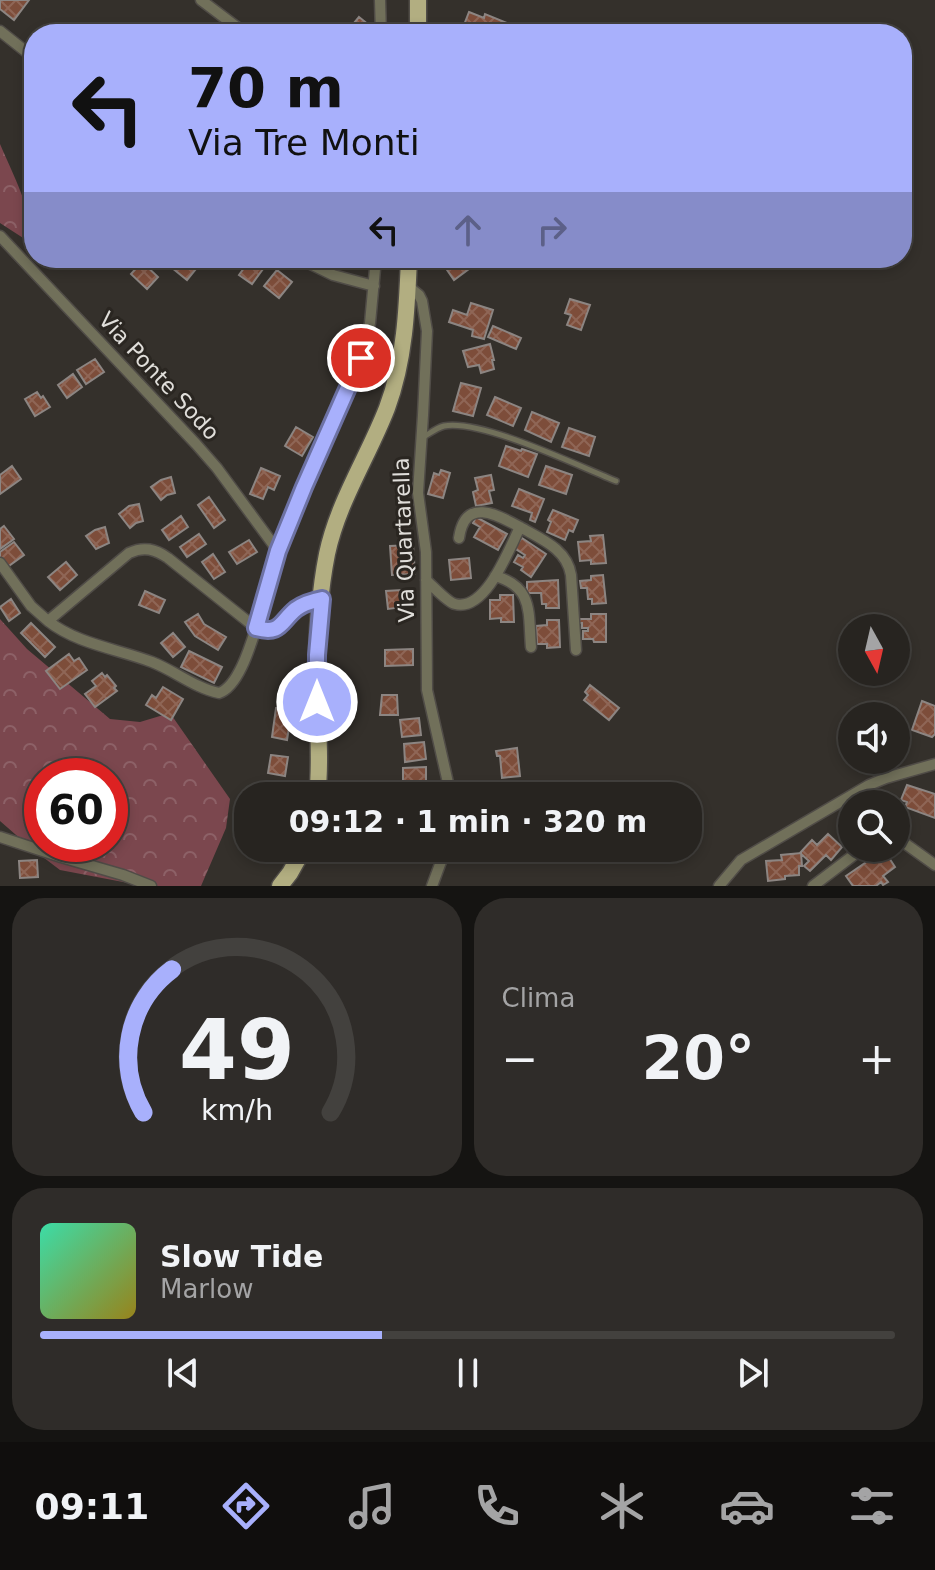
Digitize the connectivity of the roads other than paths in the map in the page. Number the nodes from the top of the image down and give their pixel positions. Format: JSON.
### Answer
{"nodes":[{"id":1,"x":201,"y":0,"type":"edge"},
{"id":2,"x":380,"y":0,"type":"edge"},
{"id":3,"x":418,"y":0,"type":"edge"},
{"id":4,"x":233,"y":24,"type":"edge"},
{"id":5,"x":381,"y":24,"type":"edge"},
{"id":6,"x":418,"y":24,"type":"edge"},
{"id":7,"x":0,"y":31,"type":"edge"},
{"id":8,"x":24,"y":50,"type":"edge"},
{"id":9,"x":0,"y":236,"type":"edge"},
{"id":10,"x":24,"y":262,"type":"edge"},
{"id":11,"x":30,"y":268,"type":"edge"},
{"id":12,"x":319,"y":268,"type":"edge"},
{"id":13,"x":375,"y":268,"type":"edge"},
{"id":14,"x":409,"y":268,"type":"edge"},
{"id":15,"x":374,"y":286,"type":"junction"},
{"id":16,"x":408,"y":286,"type":"junction"},
{"id":17,"x":421,"y":439,"type":"junction"},
{"id":18,"x":616,"y":481,"type":"dead end"},
{"id":19,"x":520,"y":527,"type":"junction"},
{"id":20,"x":459,"y":538,"type":"dead end"},
{"id":21,"x":278,"y":551,"type":"junction"},
{"id":22,"x":0,"y":563,"type":"edge"},
{"id":23,"x":495,"y":576,"type":"junction"},
{"id":24,"x":426,"y":580,"type":"junction"},
{"id":25,"x":322,"y":599,"type":"junction"},
{"id":26,"x":48,"y":621,"type":"junction"},
{"id":27,"x":256,"y":628,"type":"junction"},
{"id":28,"x":531,"y":647,"type":"dead end"},
{"id":29,"x":576,"y":650,"type":"dead end"},
{"id":30,"x":935,"y":764,"type":"edge"},
{"id":31,"x":318,"y":782,"type":"edge"},
{"id":32,"x":448,"y":782,"type":"edge"},
{"id":33,"x":867,"y":790,"type":"edge"},
{"id":34,"x":838,"y":809,"type":"edge"},
{"id":35,"x":0,"y":837,"type":"edge"},
{"id":36,"x":910,"y":847,"type":"edge"},
{"id":37,"x":296,"y":862,"type":"edge"},
{"id":38,"x":441,"y":862,"type":"edge"},
{"id":39,"x":845,"y":862,"type":"edge"},
{"id":40,"x":935,"y":865,"type":"edge"},
{"id":41,"x":151,"y":886,"type":"edge"},
{"id":42,"x":280,"y":886,"type":"edge"},
{"id":43,"x":432,"y":886,"type":"edge"},
{"id":44,"x":719,"y":886,"type":"edge"},
{"id":45,"x":813,"y":886,"type":"edge"}],
"edges":[{"from":1,"to":4,"type":"street"},
{"from":2,"to":5,"type":"street"},
{"from":3,"to":6,"type":"main road"},
{"from":7,"to":8,"type":"street"},
{"from":9,"to":10,"type":"street","name":"Via Ponte Sodo"},
{"from":11,"to":21,"type":"street","name":"Via Ponte Sodo"},
{"from":12,"to":15,"type":"street"},
{"from":13,"to":15,"type":"street"},
{"from":14,"to":16,"type":"main road"},
{"from":15,"to":21,"type":"street"},
{"from":16,"to":17,"type":"street","name":"Via Quartarella"},
{"from":16,"to":25,"type":"main road"},
{"from":17,"to":18,"type":"lane"},
{"from":17,"to":24,"type":"street","name":"Via Quartarella"},
{"from":19,"to":20,"type":"street"},
{"from":19,"to":23,"type":"street"},
{"from":19,"to":29,"type":"street"},
{"from":21,"to":27,"type":"street"},
{"from":22,"to":26,"type":"street"},
{"from":23,"to":24,"type":"street"},
{"from":23,"to":28,"type":"street"},
{"from":24,"to":32,"type":"street","name":"Via Quartarella"},
{"from":25,"to":27,"type":"street"},
{"from":25,"to":31,"type":"main road"},
{"from":26,"to":27,"type":"street"},
{"from":26,"to":27,"type":"street"},
{"from":30,"to":33,"type":"street"},
{"from":34,"to":44,"type":"street"},
{"from":35,"to":41,"type":"street"},
{"from":36,"to":40,"type":"street"},
{"from":37,"to":42,"type":"main road"},
{"from":38,"to":43,"type":"street"},
{"from":39,"to":45,"type":"street"}]}
